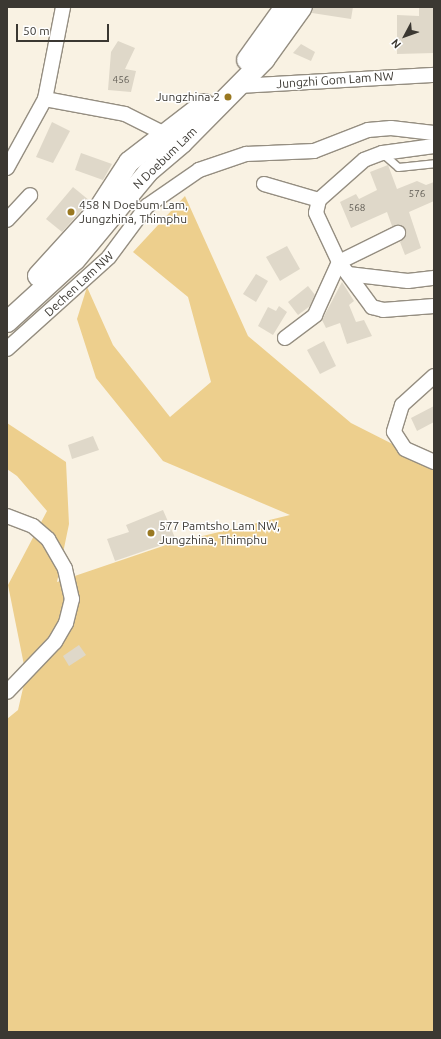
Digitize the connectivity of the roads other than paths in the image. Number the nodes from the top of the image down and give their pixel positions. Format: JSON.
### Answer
{"nodes":[{"id":1,"x":63,"y":7,"type":"edge"},
{"id":2,"x":285,"y":7,"type":"edge"},
{"id":3,"x":302,"y":7,"type":"edge"},
{"id":4,"x":434,"y":75,"type":"edge"},
{"id":5,"x":237,"y":86,"type":"junction"},
{"id":6,"x":45,"y":99,"type":"junction"},
{"id":7,"x":434,"y":133,"type":"edge"},
{"id":8,"x":174,"y":139,"type":"junction"},
{"id":9,"x":434,"y":146,"type":"edge"},
{"id":10,"x":382,"y":152,"type":"junction"},
{"id":11,"x":434,"y":163,"type":"edge"},
{"id":12,"x":7,"y":168,"type":"edge"},
{"id":13,"x":264,"y":184,"type":"dead end"},
{"id":14,"x":30,"y":196,"type":"dead end"},
{"id":15,"x":318,"y":200,"type":"junction"},
{"id":16,"x":7,"y":220,"type":"edge"},
{"id":17,"x":398,"y":233,"type":"dead end"},
{"id":18,"x":338,"y":262,"type":"junction"},
{"id":19,"x":348,"y":274,"type":"junction"},
{"id":20,"x":434,"y":278,"type":"edge"},
{"id":21,"x":7,"y":305,"type":"edge"},
{"id":22,"x":434,"y":306,"type":"edge"},
{"id":23,"x":7,"y":322,"type":"edge"},
{"id":24,"x":285,"y":338,"type":"dead end"},
{"id":25,"x":7,"y":349,"type":"edge"},
{"id":26,"x":434,"y":376,"type":"edge"},
{"id":27,"x":434,"y":462,"type":"edge"},
{"id":28,"x":7,"y":516,"type":"edge"},
{"id":29,"x":7,"y":692,"type":"edge"}],
"edges":[{"from":1,"to":6,"type":"street"},
{"from":2,"to":8,"type":"main road","name":"N Doebum Lam"},
{"from":3,"to":5,"type":"main road","name":"N Doebum Lam"},
{"from":4,"to":5,"type":"street","name":"Jungzhi Gom Lam NW"},
{"from":5,"to":8,"type":"main road","name":"N Doebum Lam"},
{"from":6,"to":8,"type":"street"},
{"from":6,"to":12,"type":"street"},
{"from":7,"to":25,"type":"street","name":"Dechen Lam NW"},
{"from":8,"to":21,"type":"main road","name":"N Doebum Lam"},
{"from":8,"to":23,"type":"main road","name":"N Doebum Lam"},
{"from":9,"to":10,"type":"street"},
{"from":10,"to":11,"type":"lane"},
{"from":10,"to":15,"type":"street"},
{"from":13,"to":15,"type":"street"},
{"from":14,"to":16,"type":"street"},
{"from":15,"to":18,"type":"street"},
{"from":17,"to":18,"type":"street"},
{"from":18,"to":19,"type":"street"},
{"from":18,"to":24,"type":"street"},
{"from":19,"to":20,"type":"street"},
{"from":19,"to":22,"type":"street"},
{"from":26,"to":27,"type":"street"},
{"from":28,"to":29,"type":"street"}]}
